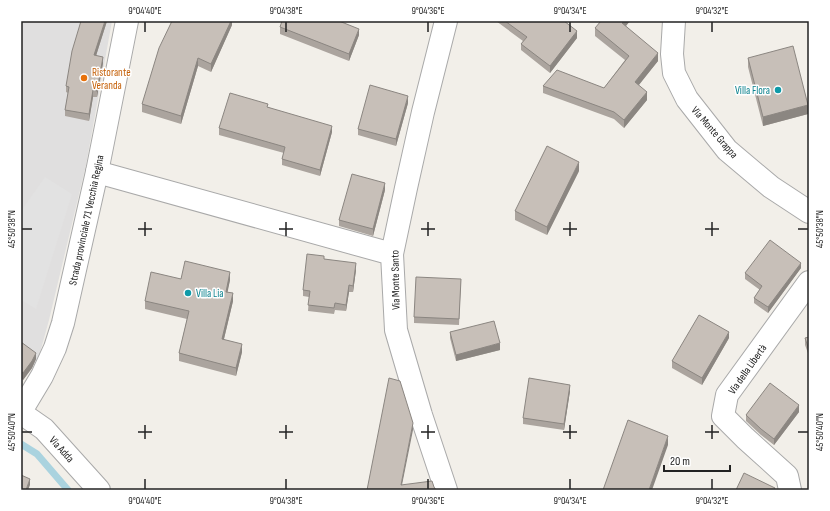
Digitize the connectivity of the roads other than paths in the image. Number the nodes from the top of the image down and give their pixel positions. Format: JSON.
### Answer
{"nodes":[{"id":1,"x":127,"y":21,"type":"edge"},
{"id":2,"x":446,"y":21,"type":"edge"},
{"id":3,"x":674,"y":21,"type":"edge"},
{"id":4,"x":97,"y":172,"type":"junction"},
{"id":5,"x":809,"y":212,"type":"edge"},
{"id":6,"x":392,"y":254,"type":"junction"},
{"id":7,"x":809,"y":282,"type":"edge"},
{"id":8,"x":21,"y":412,"type":"edge"},
{"id":9,"x":100,"y":490,"type":"edge"},
{"id":10,"x":446,"y":490,"type":"edge"},
{"id":11,"x":790,"y":490,"type":"edge"}],
"edges":[{"from":1,"to":4,"type":"street","name":"Strada provinciale 71 Vecchia Regina"},
{"from":2,"to":6,"type":"street","name":"Via Monte Santo"},
{"from":3,"to":5,"type":"street","name":"Via Monte Grappa"},
{"from":4,"to":6,"type":"street"},
{"from":4,"to":8,"type":"street","name":"Strada provinciale 71 Vecchia Regina"},
{"from":6,"to":10,"type":"street","name":"Via Monte Santo"},
{"from":7,"to":11,"type":"street","name":"Via della Libertà"},
{"from":8,"to":9,"type":"street","name":"Via Adda"}]}
